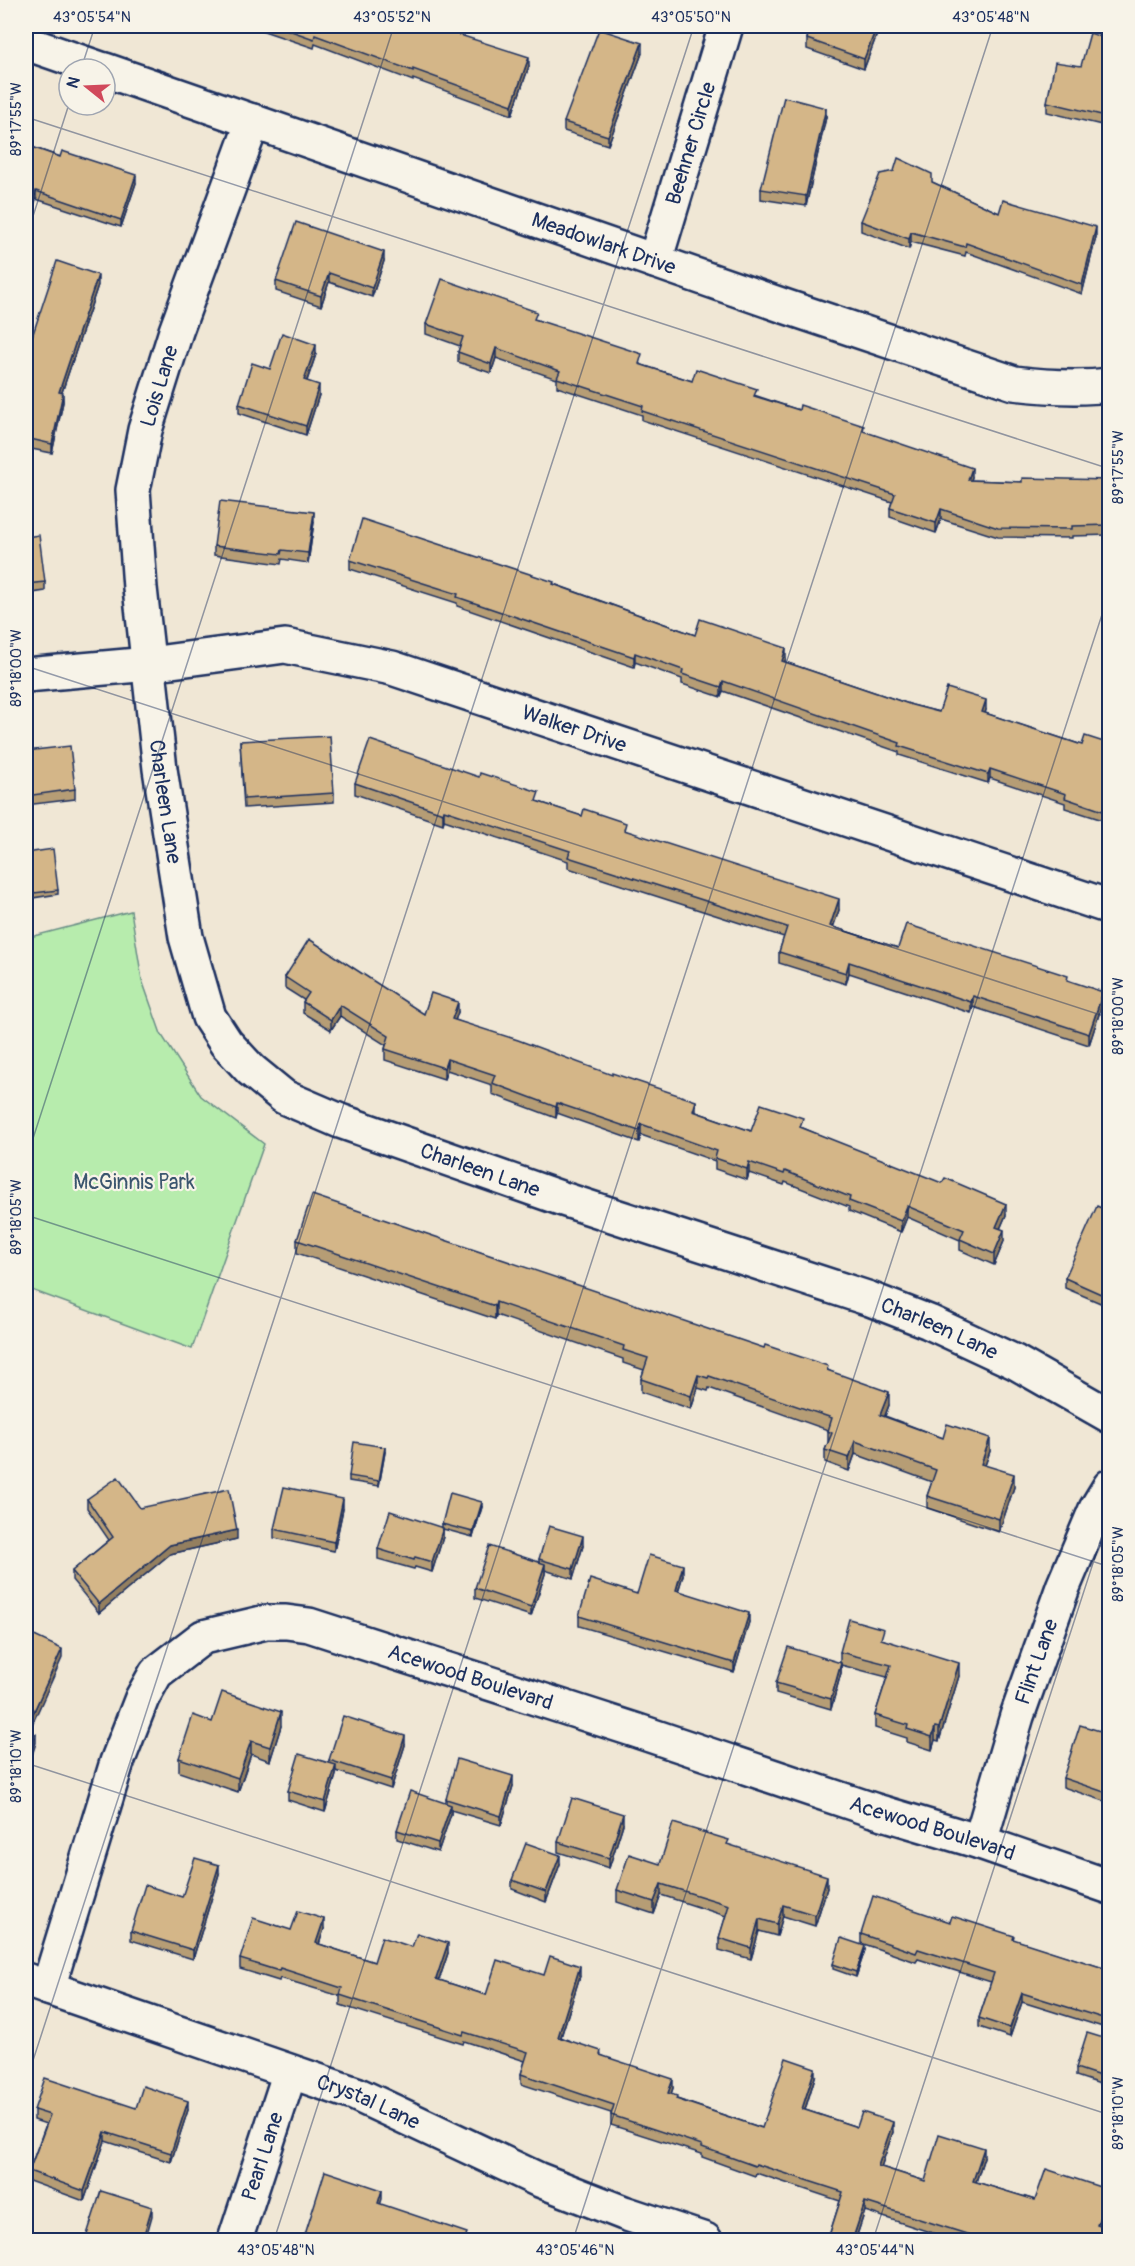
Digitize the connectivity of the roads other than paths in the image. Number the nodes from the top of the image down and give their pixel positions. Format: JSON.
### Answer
{"nodes":[{"id":1,"x":726,"y":26,"type":"edge"},
{"id":2,"x":26,"y":43,"type":"edge"},
{"id":3,"x":66,"y":57,"type":"edge"},
{"id":4,"x":117,"y":75,"type":"edge"},
{"id":5,"x":253,"y":121,"type":"junction"},
{"id":6,"x":655,"y":261,"type":"junction"},
{"id":7,"x":1110,"y":385,"type":"edge"},
{"id":8,"x":149,"y":664,"type":"junction"},
{"id":9,"x":26,"y":675,"type":"edge"},
{"id":10,"x":1110,"y":907,"type":"edge"},
{"id":11,"x":1110,"y":1416,"type":"edge"},
{"id":12,"x":1110,"y":1486,"type":"edge"},
{"id":13,"x":980,"y":1842,"type":"junction"},
{"id":14,"x":1110,"y":1887,"type":"edge"},
{"id":15,"x":37,"y":1984,"type":"edge"},
{"id":16,"x":290,"y":2072,"type":"junction"},
{"id":17,"x":235,"y":2241,"type":"edge"},
{"id":18,"x":705,"y":2241,"type":"edge"}],
"edges":[{"from":1,"to":6,"type":"street","name":"Beehner Circle"},
{"from":2,"to":3,"type":"street","name":"Meadowlark Drive"},
{"from":4,"to":5,"type":"street","name":"Meadowlark Drive"},
{"from":5,"to":6,"type":"street","name":"Meadowlark Drive"},
{"from":5,"to":8,"type":"street","name":"Lois Lane"},
{"from":6,"to":7,"type":"street","name":"Meadowlark Drive"},
{"from":8,"to":9,"type":"street","name":"Walker Drive"},
{"from":8,"to":10,"type":"street","name":"Walker Drive"},
{"from":8,"to":11,"type":"street","name":"Charleen Lane"},
{"from":12,"to":13,"type":"street","name":"Flint Lane"},
{"from":13,"to":14,"type":"street","name":"Acewood Boulevard"},
{"from":13,"to":15,"type":"street","name":"Acewood Boulevard"},
{"from":15,"to":16,"type":"street","name":"Crystal Lane"},
{"from":16,"to":17,"type":"street","name":"Pearl Lane"},
{"from":16,"to":18,"type":"street","name":"Crystal Lane"}]}
